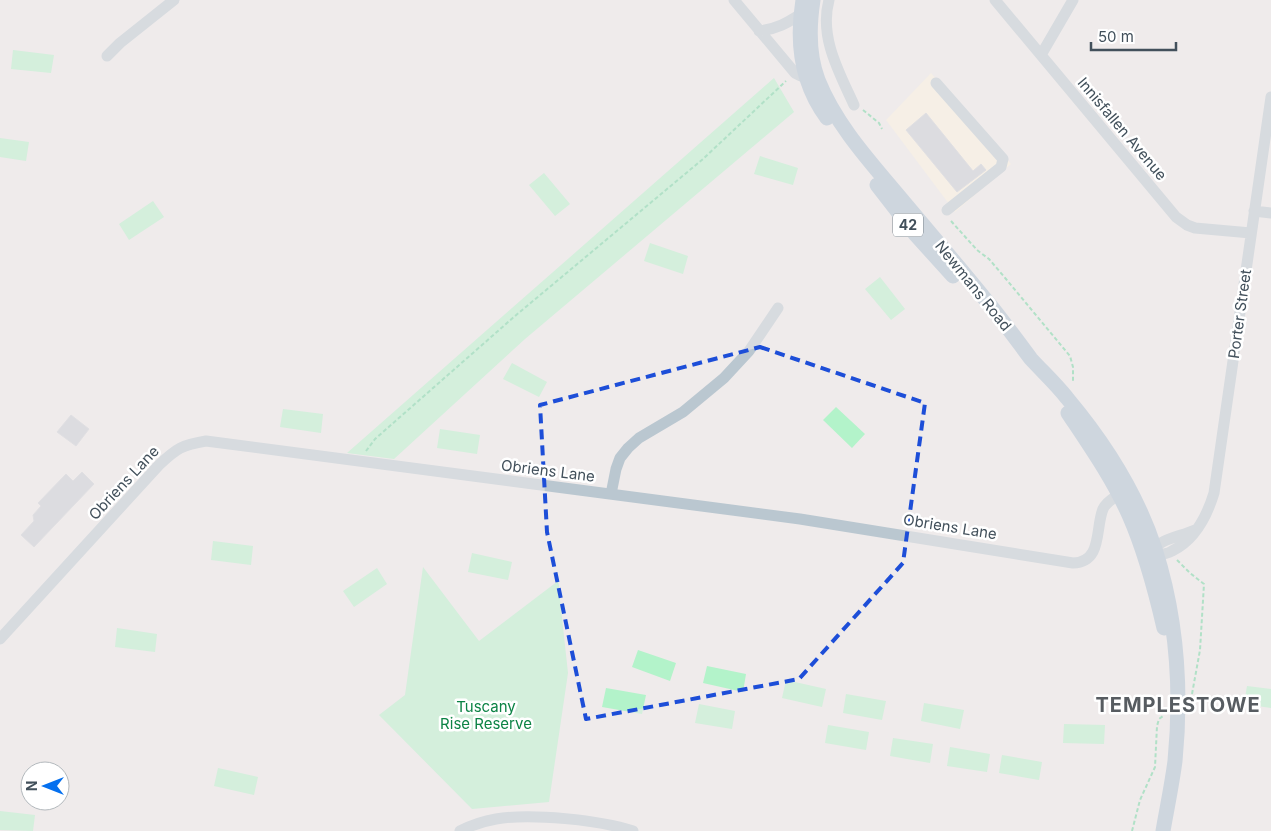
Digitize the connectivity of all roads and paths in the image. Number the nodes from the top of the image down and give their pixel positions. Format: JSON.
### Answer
{"nodes":[{"id":1,"x":174,"y":0,"type":"edge"},
{"id":2,"x":734,"y":0,"type":"edge"},
{"id":3,"x":813,"y":0,"type":"edge"},
{"id":4,"x":829,"y":0,"type":"edge"},
{"id":5,"x":995,"y":0,"type":"edge"},
{"id":6,"x":1073,"y":0,"type":"edge"},
{"id":7,"x":802,"y":7,"type":"edge"},
{"id":8,"x":760,"y":31,"type":"junction"},
{"id":9,"x":1041,"y":55,"type":"junction"},
{"id":10,"x":107,"y":56,"type":"dead end"},
{"id":11,"x":806,"y":76,"type":"junction"},
{"id":12,"x":936,"y":83,"type":"dead end"},
{"id":13,"x":1271,"y":96,"type":"edge"},
{"id":14,"x":854,"y":106,"type":"joint"},
{"id":15,"x":882,"y":129,"type":"dead end"},
{"id":16,"x":947,"y":210,"type":"dead end"},
{"id":17,"x":1254,"y":211,"type":"junction"},
{"id":18,"x":1271,"y":213,"type":"edge"},
{"id":19,"x":1251,"y":233,"type":"junction"},
{"id":20,"x":778,"y":308,"type":"dead end"},
{"id":21,"x":358,"y":462,"type":"junction"},
{"id":22,"x":1123,"y":492,"type":"junction"},
{"id":23,"x":610,"y":494,"type":"junction"},
{"id":24,"x":1153,"y":552,"type":"junction"},
{"id":25,"x":0,"y":639,"type":"edge"},
{"id":26,"x":460,"y":831,"type":"edge"},
{"id":27,"x":633,"y":831,"type":"edge"},
{"id":28,"x":1163,"y":831,"type":"edge"}],
"edges":[{"from":1,"to":10,"type":"street"},
{"from":2,"to":8,"type":"street","name":"Newmans Road"},
{"from":3,"to":11,"type":"main road","number":"42"},
{"from":4,"to":14,"type":"street"},
{"from":5,"to":9,"type":"street","name":"Innisfallen Avenue"},
{"from":6,"to":9,"type":"street"},
{"from":7,"to":8,"type":"street"},
{"from":7,"to":11,"type":"main road","number":"42"},
{"from":8,"to":11,"type":"street","name":"Newmans Road"},
{"from":9,"to":19,"type":"street","name":"Innisfallen Avenue"},
{"from":11,"to":21,"type":"path"},
{"from":11,"to":22,"type":"main road","name":"Newmans Road","number":"42"},
{"from":12,"to":16,"type":"street"},
{"from":13,"to":17,"type":"street","name":"Porter Street"},
{"from":14,"to":15,"type":"path"},
{"from":17,"to":18,"type":"street"},
{"from":17,"to":19,"type":"street","name":"Porter Street"},
{"from":19,"to":24,"type":"street","name":"Porter Street"},
{"from":20,"to":23,"type":"street"},
{"from":21,"to":23,"type":"street","name":"Obriens Lane"},
{"from":21,"to":25,"type":"street","name":"Obriens Lane"},
{"from":22,"to":23,"type":"street","name":"Obriens Lane"},
{"from":22,"to":24,"type":"main road","name":"Newmans Road","number":"42"},
{"from":24,"to":28,"type":"main road","number":"42"},
{"from":26,"to":27,"type":"street"}]}
